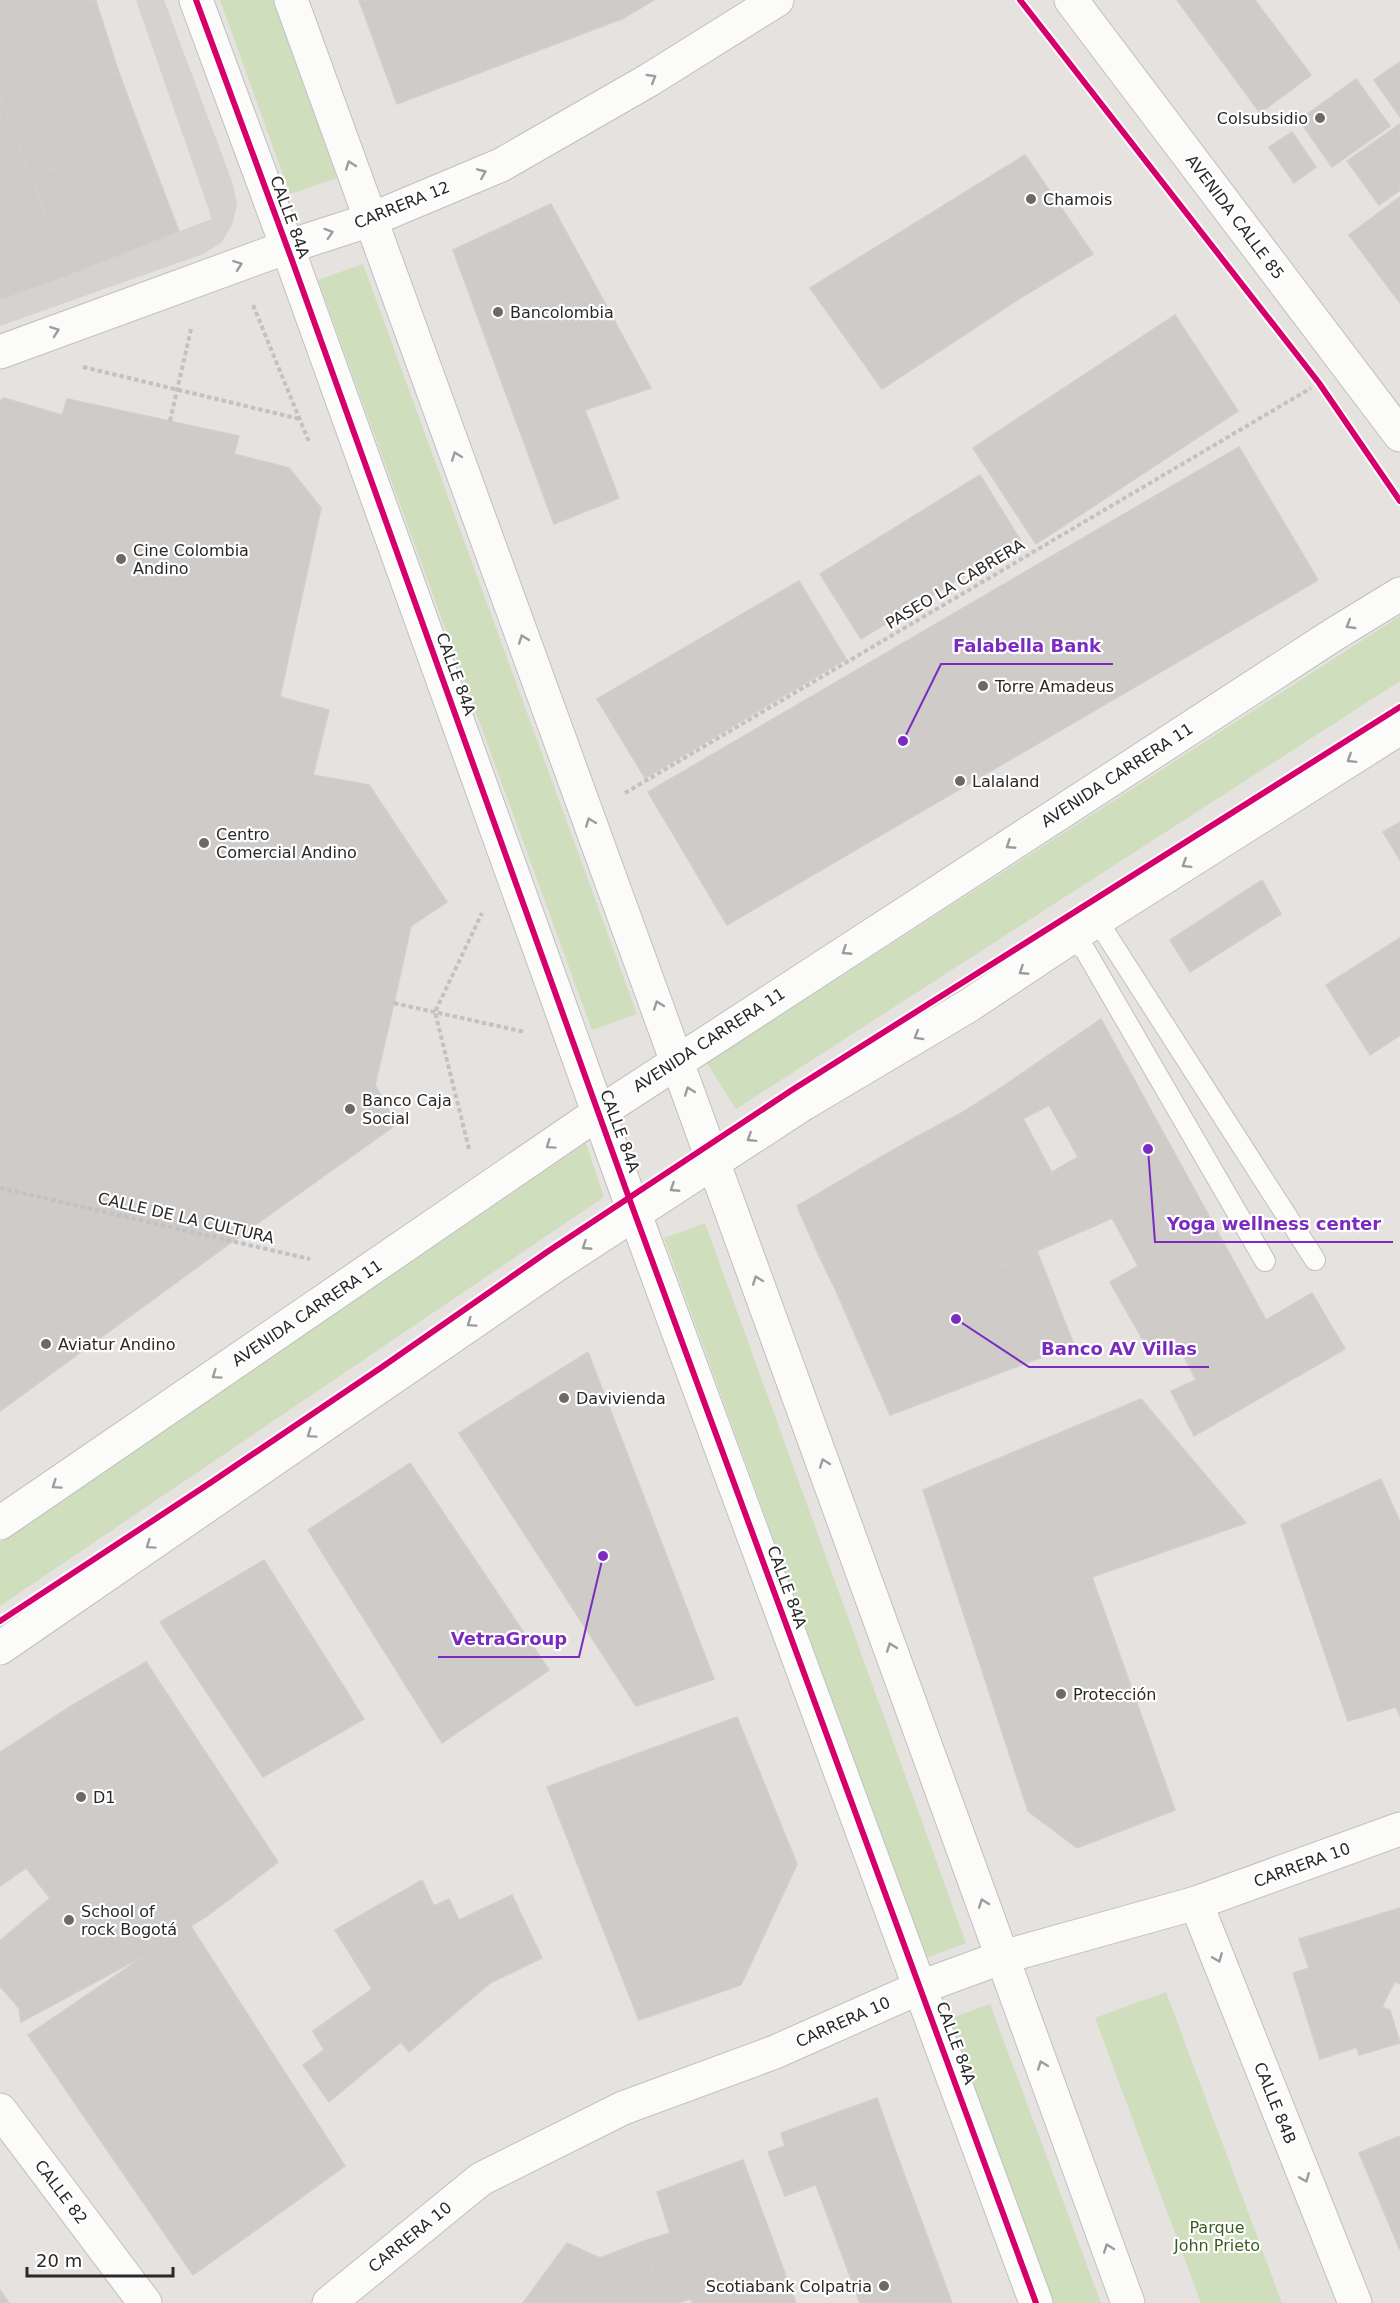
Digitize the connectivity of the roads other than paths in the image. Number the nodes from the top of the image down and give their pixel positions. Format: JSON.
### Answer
{"nodes":[{"id":1,"x":196,"y":0,"type":"edge"},
{"id":2,"x":291,"y":0,"type":"edge"},
{"id":3,"x":777,"y":0,"type":"edge"},
{"id":4,"x":1071,"y":0,"type":"edge"},
{"id":5,"x":370,"y":220,"type":"junction"},
{"id":6,"x":287,"y":247,"type":"junction"},
{"id":7,"x":0,"y":351,"type":"edge"},
{"id":8,"x":1400,"y":435,"type":"edge"},
{"id":9,"x":1400,"y":594,"type":"edge"},
{"id":10,"x":1400,"y":728,"type":"edge"},
{"id":11,"x":1097,"y":920,"type":"junction"},
{"id":12,"x":1070,"y":939,"type":"junction"},
{"id":13,"x":678,"y":1060,"type":"junction"},
{"id":14,"x":599,"y":1113,"type":"junction"},
{"id":15,"x":714,"y":1162,"type":"junction"},
{"id":16,"x":635,"y":1214,"type":"junction"},
{"id":17,"x":1315,"y":1260,"type":"dead end"},
{"id":18,"x":1264,"y":1261,"type":"dead end"},
{"id":19,"x":0,"y":1523,"type":"edge"},
{"id":20,"x":0,"y":1648,"type":"edge"},
{"id":21,"x":1400,"y":1829,"type":"edge"},
{"id":22,"x":1196,"y":1903,"type":"junction"},
{"id":23,"x":1003,"y":1958,"type":"junction"},
{"id":24,"x":921,"y":1988,"type":"junction"},
{"id":25,"x":0,"y":2110,"type":"edge"},
{"id":26,"x":144,"y":2303,"type":"edge"},
{"id":27,"x":329,"y":2303,"type":"edge"},
{"id":28,"x":1036,"y":2303,"type":"edge"},
{"id":29,"x":1128,"y":2303,"type":"edge"},
{"id":30,"x":1355,"y":2303,"type":"edge"}],
"edges":[{"from":1,"to":6,"type":"street","name":"CALLE 84A"},
{"from":5,"to":2,"type":"street","one_way":true},
{"from":5,"to":3,"type":"street","name":"CARRERA 12","one_way":true},
{"from":4,"to":8,"type":"street","name":"AVENIDA CALLE 85"},
{"from":6,"to":5,"type":"street","name":"CARRERA 12","one_way":true},
{"from":13,"to":5,"type":"street","one_way":true},
{"from":7,"to":6,"type":"street","name":"CARRERA 12","one_way":true},
{"from":6,"to":14,"type":"street","name":"CALLE 84A"},
{"from":9,"to":13,"type":"street","name":"AVENIDA CARRERA 11","one_way":true},
{"from":10,"to":11,"type":"street","one_way":true},
{"from":11,"to":12,"type":"street"},
{"from":11,"to":17,"type":"lane"},
{"from":12,"to":15,"type":"street","one_way":true},
{"from":12,"to":18,"type":"lane"},
{"from":13,"to":14,"type":"street","name":"AVENIDA CARRERA 11"},
{"from":15,"to":13,"type":"street","one_way":true},
{"from":14,"to":16,"type":"street","name":"CALLE 84A"},
{"from":14,"to":19,"type":"street","name":"AVENIDA CARRERA 11","one_way":true},
{"from":15,"to":16,"type":"street","one_way":true},
{"from":23,"to":15,"type":"street","one_way":true},
{"from":16,"to":20,"type":"street","one_way":true},
{"from":16,"to":24,"type":"street","name":"CALLE 84A"},
{"from":21,"to":22,"type":"street","name":"CARRERA 10"},
{"from":22,"to":23,"type":"street","name":"CARRERA 10"},
{"from":22,"to":30,"type":"street","name":"CALLE 84B","one_way":true},
{"from":23,"to":24,"type":"street","name":"CARRERA 10"},
{"from":29,"to":23,"type":"street","one_way":true},
{"from":24,"to":27,"type":"street","name":"CARRERA 10"},
{"from":24,"to":28,"type":"street","name":"CALLE 84A"},
{"from":25,"to":26,"type":"street","name":"CALLE 82"}]}
